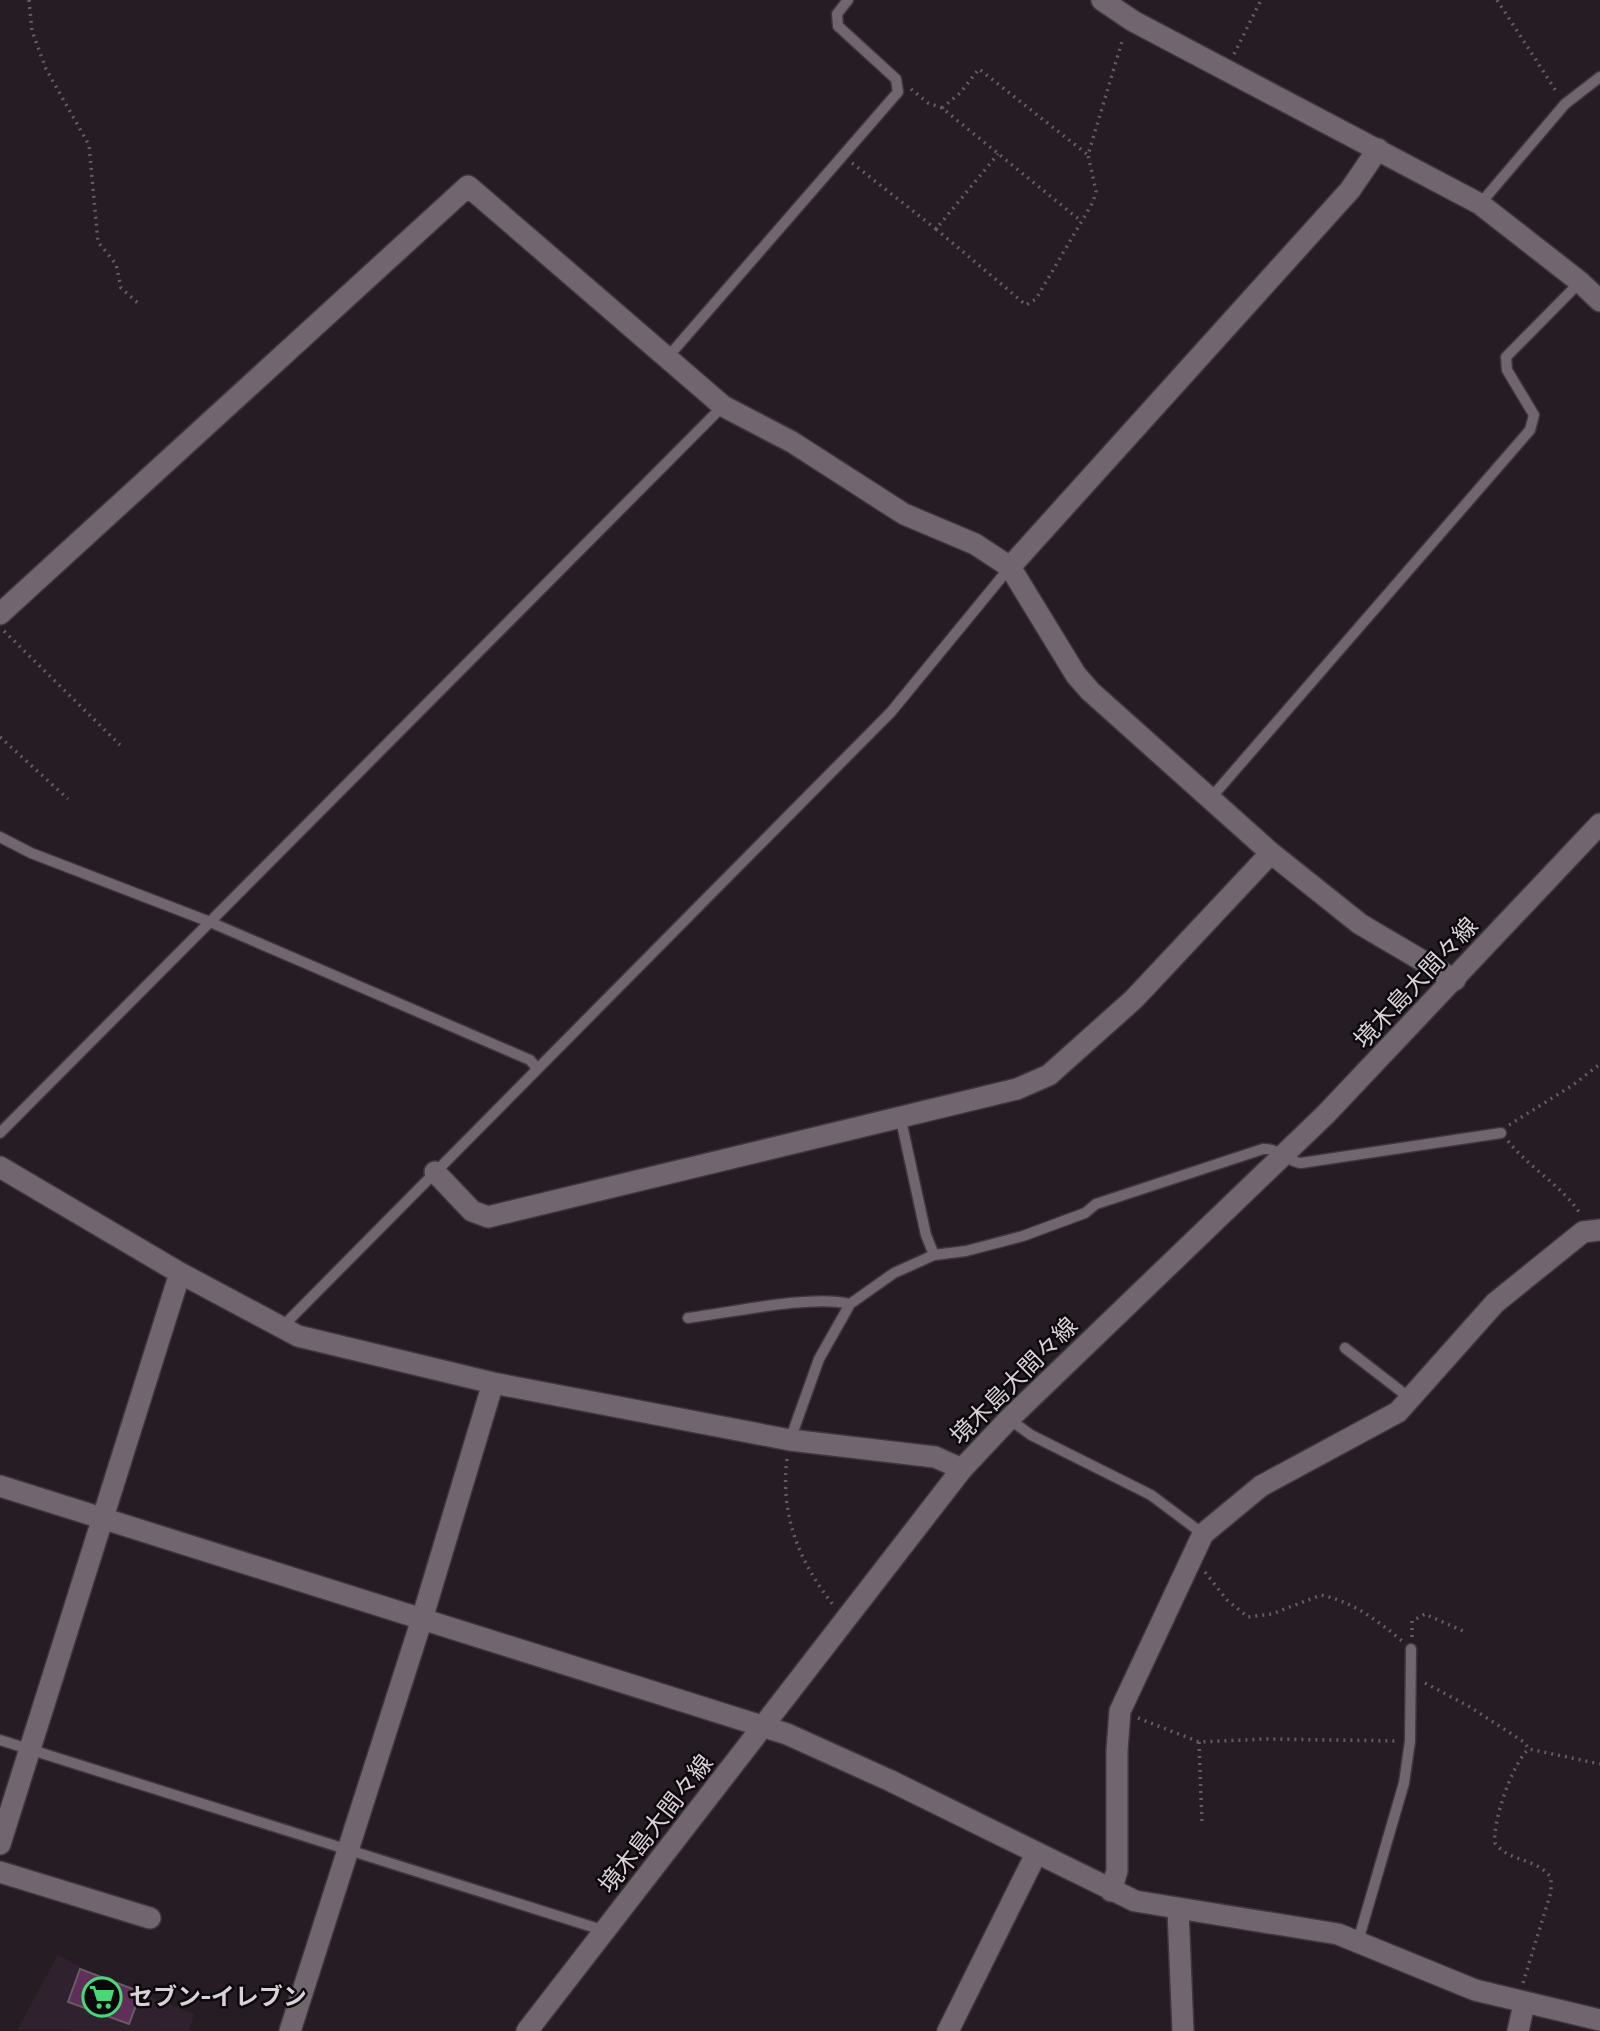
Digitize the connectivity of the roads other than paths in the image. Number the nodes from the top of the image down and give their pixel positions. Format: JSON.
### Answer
{"nodes":[{"id":1,"x":848,"y":0,"type":"edge"},
{"id":2,"x":1102,"y":0,"type":"edge"},
{"id":3,"x":1600,"y":77,"type":"edge"},
{"id":4,"x":1378,"y":149,"type":"junction"},
{"id":5,"x":1480,"y":204,"type":"junction"},
{"id":6,"x":1580,"y":282,"type":"junction"},
{"id":7,"x":1600,"y":301,"type":"edge"},
{"id":8,"x":667,"y":358,"type":"junction"},
{"id":9,"x":723,"y":406,"type":"junction"},
{"id":10,"x":1010,"y":567,"type":"junction"},
{"id":11,"x":0,"y":614,"type":"edge"},
{"id":12,"x":1210,"y":799,"type":"junction"},
{"id":13,"x":1600,"y":824,"type":"edge"},
{"id":14,"x":0,"y":838,"type":"edge"},
{"id":15,"x":1271,"y":853,"type":"junction"},
{"id":16,"x":209,"y":922,"type":"junction"},
{"id":17,"x":1455,"y":980,"type":"junction"},
{"id":18,"x":536,"y":1067,"type":"junction"},
{"id":19,"x":901,"y":1120,"type":"junction"},
{"id":20,"x":0,"y":1133,"type":"edge"},
{"id":21,"x":1501,"y":1133,"type":"road end"},
{"id":22,"x":1283,"y":1155,"type":"junction"},
{"id":23,"x":0,"y":1167,"type":"edge"},
{"id":24,"x":435,"y":1171,"type":"junction"},
{"id":25,"x":1595,"y":1230,"type":"edge"},
{"id":26,"x":934,"y":1255,"type":"junction"},
{"id":27,"x":180,"y":1273,"type":"junction"},
{"id":28,"x":850,"y":1304,"type":"junction"},
{"id":29,"x":688,"y":1318,"type":"dead end"},
{"id":30,"x":284,"y":1330,"type":"junction"},
{"id":31,"x":1345,"y":1348,"type":"dead end"},
{"id":32,"x":493,"y":1383,"type":"junction"},
{"id":33,"x":1411,"y":1399,"type":"junction"},
{"id":34,"x":1009,"y":1419,"type":"junction"},
{"id":35,"x":790,"y":1440,"type":"junction"},
{"id":36,"x":962,"y":1469,"type":"junction"},
{"id":37,"x":0,"y":1486,"type":"edge"},
{"id":38,"x":101,"y":1518,"type":"junction"},
{"id":39,"x":1203,"y":1534,"type":"junction"},
{"id":40,"x":422,"y":1619,"type":"junction"},
{"id":41,"x":1411,"y":1649,"type":"road end"},
{"id":42,"x":764,"y":1727,"type":"junction"},
{"id":43,"x":0,"y":1741,"type":"edge"},
{"id":44,"x":28,"y":1749,"type":"junction"},
{"id":45,"x":0,"y":1844,"type":"edge"},
{"id":46,"x":349,"y":1851,"type":"junction"},
{"id":47,"x":1036,"y":1854,"type":"junction"},
{"id":48,"x":0,"y":1871,"type":"edge"},
{"id":49,"x":1111,"y":1891,"type":"junction"},
{"id":50,"x":1178,"y":1910,"type":"junction"},
{"id":51,"x":150,"y":1918,"type":"dead end"},
{"id":52,"x":604,"y":1935,"type":"junction"},
{"id":53,"x":1358,"y":1941,"type":"junction"},
{"id":54,"x":1520,"y":2003,"type":"junction"},
{"id":55,"x":1600,"y":2020,"type":"edge"},
{"id":56,"x":290,"y":2031,"type":"edge"},
{"id":57,"x":527,"y":2031,"type":"edge"},
{"id":58,"x":948,"y":2031,"type":"edge"},
{"id":59,"x":1183,"y":2031,"type":"edge"},
{"id":60,"x":1518,"y":2031,"type":"edge"}],
"edges":[{"from":1,"to":8,"type":"lane"},
{"from":2,"to":4,"type":"street"},
{"from":3,"to":5,"type":"lane"},
{"from":4,"to":5,"type":"street"},
{"from":4,"to":10,"type":"street"},
{"from":5,"to":6,"type":"street"},
{"from":6,"to":7,"type":"street"},
{"from":6,"to":12,"type":"lane"},
{"from":8,"to":9,"type":"street"},
{"from":8,"to":11,"type":"street"},
{"from":9,"to":10,"type":"street"},
{"from":9,"to":16,"type":"lane"},
{"from":10,"to":12,"type":"street"},
{"from":10,"to":18,"type":"lane"},
{"from":12,"to":15,"type":"street"},
{"from":13,"to":17,"type":"street","name":"境木島大間々線"},
{"from":14,"to":16,"type":"lane"},
{"from":15,"to":17,"type":"street"},
{"from":15,"to":19,"type":"street"},
{"from":16,"to":18,"type":"lane"},
{"from":16,"to":20,"type":"lane"},
{"from":17,"to":22,"type":"street","name":"境木島大間々線"},
{"from":18,"to":24,"type":"lane"},
{"from":19,"to":24,"type":"street"},
{"from":19,"to":26,"type":"lane"},
{"from":21,"to":22,"type":"lane"},
{"from":22,"to":26,"type":"lane"},
{"from":22,"to":34,"type":"street","name":"境木島大間々線"},
{"from":23,"to":27,"type":"street"},
{"from":24,"to":30,"type":"lane"},
{"from":25,"to":33,"type":"street"},
{"from":26,"to":28,"type":"lane"},
{"from":27,"to":30,"type":"street"},
{"from":27,"to":38,"type":"street"},
{"from":28,"to":29,"type":"lane"},
{"from":28,"to":35,"type":"lane"},
{"from":30,"to":32,"type":"street"},
{"from":31,"to":33,"type":"lane"},
{"from":32,"to":35,"type":"street"},
{"from":32,"to":40,"type":"street"},
{"from":33,"to":39,"type":"street"},
{"from":34,"to":36,"type":"street","name":"境木島大間々線"},
{"from":34,"to":39,"type":"lane"},
{"from":35,"to":36,"type":"street"},
{"from":36,"to":42,"type":"street","name":"境木島大間々線"},
{"from":37,"to":38,"type":"street"},
{"from":38,"to":40,"type":"street"},
{"from":38,"to":44,"type":"street"},
{"from":39,"to":49,"type":"street"},
{"from":40,"to":42,"type":"street"},
{"from":40,"to":46,"type":"street"},
{"from":41,"to":53,"type":"lane"},
{"from":42,"to":47,"type":"street"},
{"from":42,"to":52,"type":"street","name":"境木島大間々線"},
{"from":43,"to":44,"type":"lane"},
{"from":44,"to":45,"type":"street"},
{"from":44,"to":46,"type":"lane"},
{"from":46,"to":52,"type":"lane"},
{"from":46,"to":56,"type":"street"},
{"from":47,"to":49,"type":"street"},
{"from":47,"to":58,"type":"street"},
{"from":48,"to":51,"type":"street"},
{"from":49,"to":50,"type":"street"},
{"from":50,"to":53,"type":"street"},
{"from":50,"to":59,"type":"street"},
{"from":52,"to":57,"type":"street","name":"境木島大間々線"},
{"from":53,"to":54,"type":"street"},
{"from":54,"to":55,"type":"street"},
{"from":54,"to":60,"type":"street"}]}
